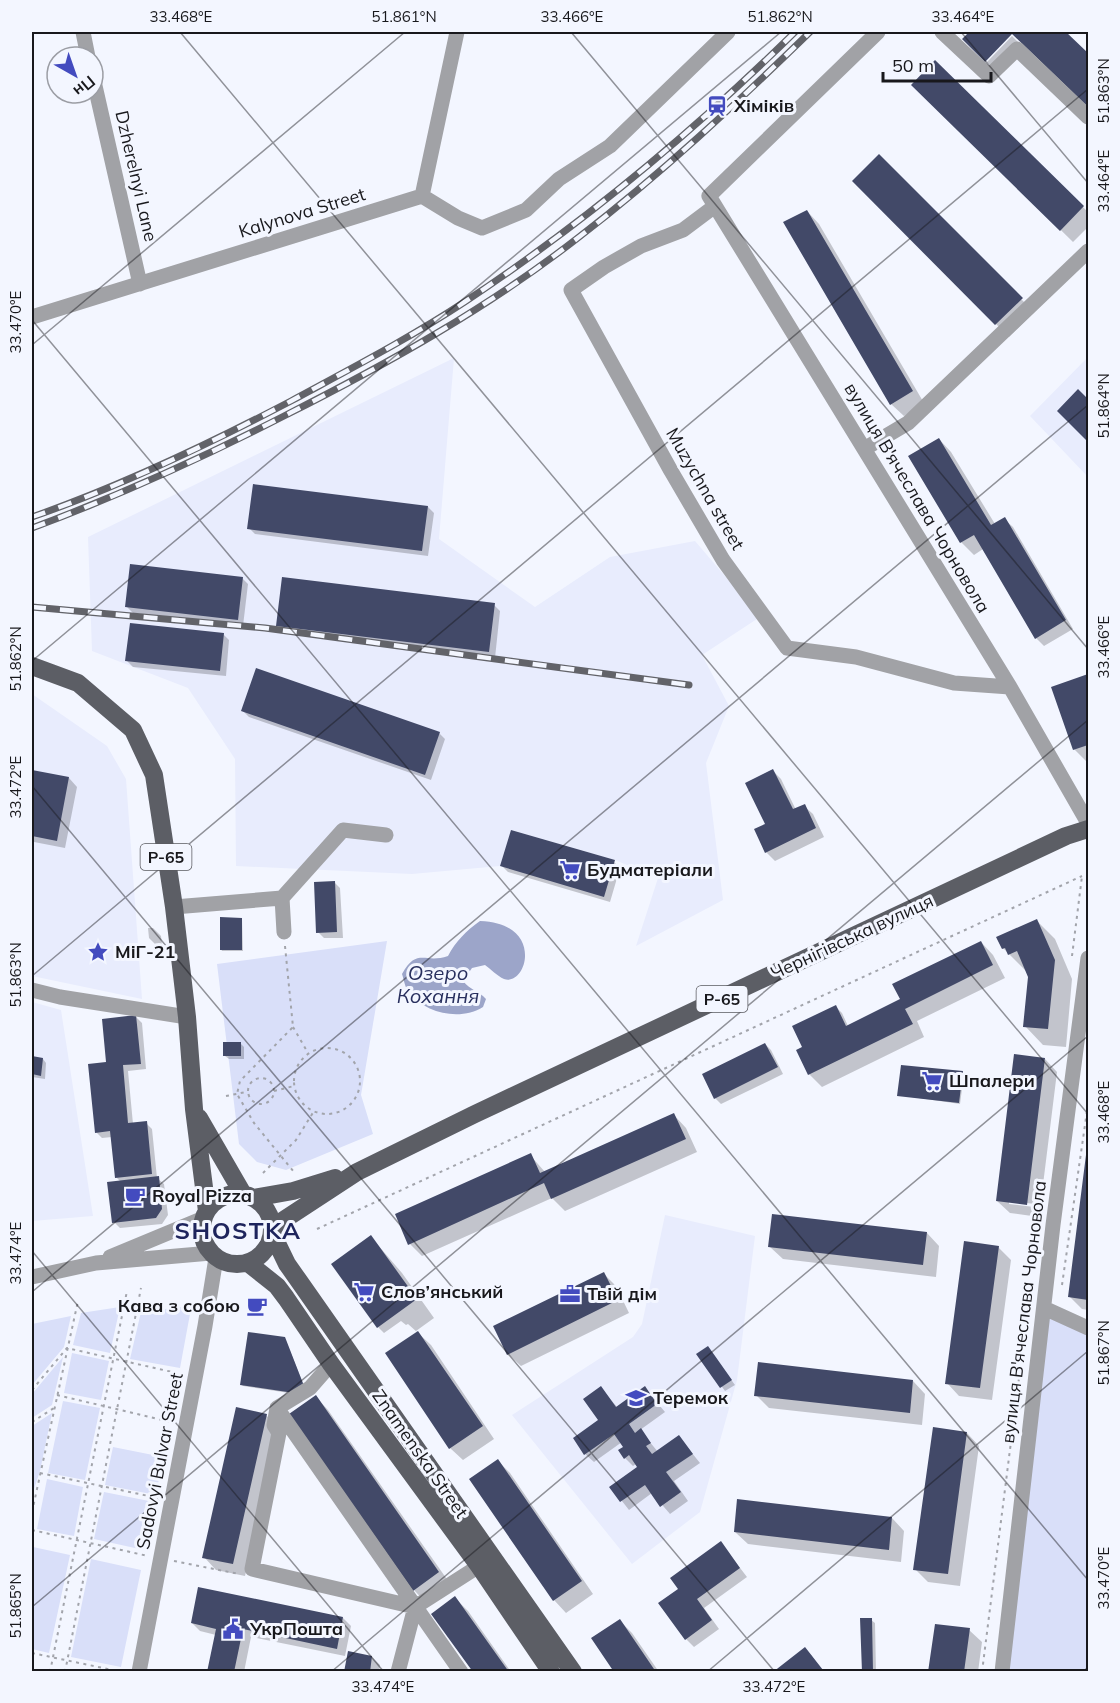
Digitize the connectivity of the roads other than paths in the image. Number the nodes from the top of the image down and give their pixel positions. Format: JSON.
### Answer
{"nodes":[{"id":1,"x":456,"y":32,"type":"edge"},
{"id":2,"x":728,"y":32,"type":"edge"},
{"id":3,"x":878,"y":32,"type":"edge"},
{"id":4,"x":942,"y":32,"type":"edge"},
{"id":5,"x":99,"y":105,"type":"edge"},
{"id":6,"x":1089,"y":117,"type":"edge"},
{"id":7,"x":423,"y":196,"type":"junction"},
{"id":8,"x":712,"y":201,"type":"junction"},
{"id":9,"x":1089,"y":251,"type":"edge"},
{"id":10,"x":140,"y":284,"type":"junction"},
{"id":11,"x":32,"y":317,"type":"edge"},
{"id":12,"x":864,"y":449,"type":"junction"},
{"id":13,"x":32,"y":666,"type":"edge"},
{"id":14,"x":1010,"y":687,"type":"junction"},
{"id":15,"x":1089,"y":823,"type":"edge"},
{"id":16,"x":1089,"y":828,"type":"edge"},
{"id":17,"x":386,"y":835,"type":"dead end"},
{"id":18,"x":282,"y":898,"type":"junction"},
{"id":19,"x":174,"y":907,"type":"junction"},
{"id":20,"x":284,"y":932,"type":"road end"},
{"id":21,"x":1089,"y":958,"type":"edge"},
{"id":22,"x":32,"y":990,"type":"edge"},
{"id":23,"x":187,"y":1017,"type":"junction"},
{"id":24,"x":194,"y":1109,"type":"junction"},
{"id":25,"x":357,"y":1172,"type":"junction"},
{"id":26,"x":248,"y":1196,"type":"junction"},
{"id":27,"x":206,"y":1214,"type":"junction"},
{"id":28,"x":272,"y":1230,"type":"junction"},
{"id":29,"x":214,"y":1256,"type":"junction"},
{"id":30,"x":96,"y":1263,"type":"junction"},
{"id":31,"x":248,"y":1263,"type":"junction"},
{"id":32,"x":32,"y":1277,"type":"edge"},
{"id":33,"x":1044,"y":1308,"type":"junction"},
{"id":34,"x":1089,"y":1328,"type":"edge"},
{"id":35,"x":331,"y":1364,"type":"junction"},
{"id":36,"x":277,"y":1408,"type":"junction"},
{"id":37,"x":479,"y":1566,"type":"junction"},
{"id":38,"x":415,"y":1607,"type":"junction"},
{"id":39,"x":139,"y":1671,"type":"edge"},
{"id":40,"x":398,"y":1671,"type":"edge"},
{"id":41,"x":461,"y":1671,"type":"edge"},
{"id":42,"x":551,"y":1671,"type":"edge"},
{"id":43,"x":573,"y":1671,"type":"edge"},
{"id":44,"x":1002,"y":1671,"type":"edge"}],
"edges":[{"from":1,"to":7,"type":"street"},
{"from":2,"to":7,"type":"street"},
{"from":3,"to":8,"type":"street"},
{"from":4,"to":6,"type":"street"},
{"from":5,"to":10,"type":"street","name":"Dzherelnyi Lane"},
{"from":7,"to":10,"type":"street","name":"Kalynova Street"},
{"from":8,"to":12,"type":"street","name":"вулиця В'ячеслава Чорновола"},
{"from":8,"to":14,"type":"street","name":"Muzychna street"},
{"from":9,"to":12,"type":"street"},
{"from":10,"to":11,"type":"street","name":"Kalynova Street"},
{"from":12,"to":14,"type":"street","name":"вулиця В'ячеслава Чорновола"},
{"from":13,"to":19,"type":"main road","number":"Р-65"},
{"from":14,"to":15,"type":"street","name":"вулиця В'ячеслава Чорновола"},
{"from":16,"to":25,"type":"main road","name":"Чернігівська вулиця","number":"Р-65"},
{"from":17,"to":18,"type":"street"},
{"from":18,"to":19,"type":"street"},
{"from":18,"to":20,"type":"street"},
{"from":19,"to":23,"type":"main road","number":"Р-65"},
{"from":21,"to":33,"type":"street","name":"вулиця В'ячеслава Чорновола"},
{"from":22,"to":23,"type":"street"},
{"from":23,"to":24,"type":"main road","number":"Р-65"},
{"from":24,"to":26,"type":"main road","number":"Р-65"},
{"from":24,"to":27,"type":"main road","number":"Р-65"},
{"from":25,"to":26,"type":"main road","name":"Чернігівська вулиця","number":"Р-65"},
{"from":25,"to":28,"type":"main road","name":"Чернігівська вулиця","number":"Р-65"},
{"from":26,"to":27,"type":"main road","number":"Р-65"},
{"from":26,"to":28,"type":"main road","number":"Р-65"},
{"from":27,"to":29,"type":"main road","number":"Р-65"},
{"from":27,"to":30,"type":"street"},
{"from":28,"to":31,"type":"main road","number":"Р-65"},
{"from":28,"to":43,"type":"main road","name":"Znamenska Street"},
{"from":29,"to":30,"type":"street"},
{"from":29,"to":31,"type":"main road"},
{"from":29,"to":39,"type":"street","name":"Sadovyi Bulvar Street"},
{"from":30,"to":32,"type":"street"},
{"from":31,"to":35,"type":"main road","name":"Znamenska Street"},
{"from":33,"to":34,"type":"street"},
{"from":33,"to":44,"type":"street","name":"вулиця В'ячеслава Чорновола"},
{"from":35,"to":36,"type":"street"},
{"from":35,"to":37,"type":"main road","name":"Znamenska Street"},
{"from":36,"to":38,"type":"street"},
{"from":36,"to":38,"type":"street"},
{"from":37,"to":38,"type":"street"},
{"from":37,"to":42,"type":"main road","name":"Znamenska Street"},
{"from":38,"to":40,"type":"street"},
{"from":38,"to":41,"type":"street"}]}
